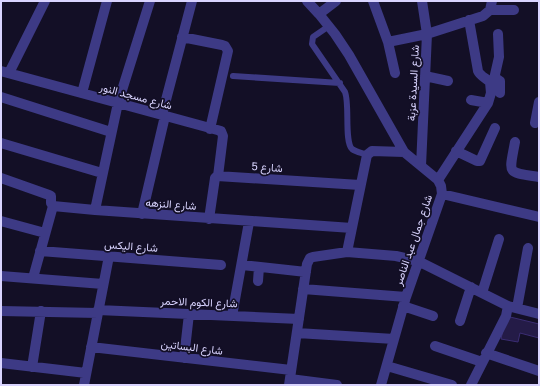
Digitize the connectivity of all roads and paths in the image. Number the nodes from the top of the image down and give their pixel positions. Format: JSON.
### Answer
{"nodes":[{"id":1,"x":45,"y":1,"type":"edge"},
{"id":2,"x":107,"y":1,"type":"edge"},
{"id":3,"x":150,"y":1,"type":"edge"},
{"id":4,"x":192,"y":1,"type":"edge"},
{"id":5,"x":307,"y":1,"type":"edge"},
{"id":6,"x":336,"y":1,"type":"edge"},
{"id":7,"x":422,"y":1,"type":"edge"},
{"id":8,"x":373,"y":3,"type":"edge"},
{"id":9,"x":491,"y":6,"type":"edge"},
{"id":10,"x":514,"y":10,"type":"dead end"},
{"id":11,"x":320,"y":14,"type":"junction"},
{"id":12,"x":470,"y":20,"type":"junction"},
{"id":13,"x":329,"y":26,"type":"junction"},
{"id":14,"x":427,"y":34,"type":"junction"},
{"id":15,"x":498,"y":34,"type":"dead end"},
{"id":16,"x":182,"y":37,"type":"junction"},
{"id":17,"x":388,"y":42,"type":"junction"},
{"id":18,"x":5,"y":72,"type":"edge"},
{"id":19,"x":395,"y":73,"type":"dead end"},
{"id":20,"x":233,"y":76,"type":"dead end"},
{"id":21,"x":425,"y":76,"type":"junction"},
{"id":22,"x":448,"y":81,"type":"dead end"},
{"id":23,"x":492,"y":81,"type":"junction"},
{"id":24,"x":340,"y":83,"type":"junction"},
{"id":25,"x":82,"y":93,"type":"junction"},
{"id":26,"x":500,"y":94,"type":"dead end"},
{"id":27,"x":1,"y":97,"type":"edge"},
{"id":28,"x":471,"y":100,"type":"dead end"},
{"id":29,"x":539,"y":102,"type":"edge"},
{"id":30,"x":118,"y":103,"type":"junction"},
{"id":31,"x":488,"y":103,"type":"junction"},
{"id":32,"x":163,"y":116,"type":"junction"},
{"id":33,"x":535,"y":123,"type":"dead end"},
{"id":34,"x":495,"y":128,"type":"dead end"},
{"id":35,"x":210,"y":129,"type":"junction"},
{"id":36,"x":111,"y":132,"type":"junction"},
{"id":37,"x":515,"y":142,"type":"dead end"},
{"id":38,"x":1,"y":143,"type":"edge"},
{"id":39,"x":456,"y":151,"type":"junction"},
{"id":40,"x":404,"y":152,"type":"junction"},
{"id":41,"x":367,"y":155,"type":"junction"},
{"id":42,"x":421,"y":166,"type":"junction"},
{"id":43,"x":102,"y":173,"type":"junction"},
{"id":44,"x":218,"y":176,"type":"junction"},
{"id":45,"x":539,"y":176,"type":"edge"},
{"id":46,"x":1,"y":178,"type":"edge"},
{"id":47,"x":438,"y":180,"type":"junction"},
{"id":48,"x":360,"y":185,"type":"junction"},
{"id":49,"x":442,"y":194,"type":"junction"},
{"id":50,"x":53,"y":206,"type":"junction"},
{"id":51,"x":95,"y":210,"type":"junction"},
{"id":52,"x":142,"y":214,"type":"junction"},
{"id":53,"x":539,"y":216,"type":"edge"},
{"id":54,"x":209,"y":219,"type":"junction"},
{"id":55,"x":1,"y":221,"type":"edge"},
{"id":56,"x":249,"y":222,"type":"junction"},
{"id":57,"x":352,"y":228,"type":"junction"},
{"id":58,"x":45,"y":233,"type":"junction"},
{"id":59,"x":499,"y":239,"type":"dead end"},
{"id":60,"x":528,"y":248,"type":"dead end"},
{"id":61,"x":40,"y":251,"type":"junction"},
{"id":62,"x":347,"y":252,"type":"junction"},
{"id":63,"x":108,"y":256,"type":"junction"},
{"id":64,"x":418,"y":261,"type":"junction"},
{"id":65,"x":221,"y":265,"type":"dead end"},
{"id":66,"x":242,"y":265,"type":"junction"},
{"id":67,"x":259,"y":267,"type":"junction"},
{"id":68,"x":306,"y":272,"type":"junction"},
{"id":69,"x":1,"y":276,"type":"edge"},
{"id":70,"x":33,"y":278,"type":"junction"},
{"id":71,"x":258,"y":281,"type":"dead end"},
{"id":72,"x":103,"y":284,"type":"junction"},
{"id":73,"x":471,"y":287,"type":"junction"},
{"id":74,"x":304,"y":289,"type":"junction"},
{"id":75,"x":482,"y":293,"type":"junction"},
{"id":76,"x":404,"y":302,"type":"junction"},
{"id":77,"x":513,"y":307,"type":"junction"},
{"id":78,"x":1,"y":311,"type":"edge"},
{"id":79,"x":98,"y":311,"type":"junction"},
{"id":80,"x":41,"y":312,"type":"junction"},
{"id":81,"x":189,"y":314,"type":"junction"},
{"id":82,"x":539,"y":314,"type":"edge"},
{"id":83,"x":232,"y":316,"type":"junction"},
{"id":84,"x":433,"y":316,"type":"dead end"},
{"id":85,"x":299,"y":319,"type":"junction"},
{"id":86,"x":460,"y":321,"type":"dead end"},
{"id":87,"x":297,"y":333,"type":"junction"},
{"id":88,"x":394,"y":339,"type":"junction"},
{"id":89,"x":435,"y":346,"type":"dead end"},
{"id":90,"x":91,"y":347,"type":"junction"},
{"id":91,"x":484,"y":357,"type":"junction"},
{"id":92,"x":184,"y":358,"type":"junction"},
{"id":93,"x":1,"y":363,"type":"edge"},
{"id":94,"x":387,"y":366,"type":"junction"},
{"id":95,"x":32,"y":367,"type":"junction"},
{"id":96,"x":539,"y":371,"type":"edge"},
{"id":97,"x":86,"y":373,"type":"junction"},
{"id":98,"x":290,"y":378,"type":"edge"},
{"id":99,"x":84,"y":385,"type":"edge"},
{"id":100,"x":337,"y":385,"type":"edge"},
{"id":101,"x":381,"y":385,"type":"edge"},
{"id":102,"x":452,"y":385,"type":"edge"},
{"id":103,"x":471,"y":385,"type":"edge"}],
"edges":[{"from":1,"to":18,"type":"street"},
{"from":2,"to":25,"type":"street"},
{"from":3,"to":30,"type":"street"},
{"from":4,"to":16,"type":"street"},
{"from":5,"to":11,"type":"street"},
{"from":6,"to":11,"type":"street"},
{"from":7,"to":14,"type":"street","name":"شارع السيدة عزبة"},
{"from":8,"to":17,"type":"street"},
{"from":9,"to":10,"type":"street"},
{"from":9,"to":12,"type":"street"},
{"from":11,"to":13,"type":"street"},
{"from":12,"to":14,"type":"street"},
{"from":12,"to":23,"type":"street"},
{"from":13,"to":24,"type":"lane"},
{"from":13,"to":40,"type":"street"},
{"from":14,"to":17,"type":"street"},
{"from":14,"to":21,"type":"street","name":"شارع السيدة عزبة"},
{"from":15,"to":23,"type":"street"},
{"from":16,"to":32,"type":"street"},
{"from":16,"to":35,"type":"street"},
{"from":17,"to":19,"type":"street"},
{"from":18,"to":25,"type":"street","name":"شارع مسجد النور"},
{"from":20,"to":24,"type":"lane"},
{"from":21,"to":22,"type":"street"},
{"from":21,"to":42,"type":"street","name":"شارع السيدة عزبة"},
{"from":23,"to":26,"type":"street"},
{"from":23,"to":31,"type":"street"},
{"from":24,"to":41,"type":"lane"},
{"from":25,"to":30,"type":"street","name":"شارع مسجد النور"},
{"from":27,"to":36,"type":"street"},
{"from":28,"to":31,"type":"street"},
{"from":29,"to":33,"type":"street"},
{"from":30,"to":32,"type":"street","name":"شارع مسجد النور"},
{"from":30,"to":36,"type":"street"},
{"from":31,"to":39,"type":"street"},
{"from":32,"to":35,"type":"street","name":"شارع مسجد النور"},
{"from":32,"to":52,"type":"street"},
{"from":34,"to":39,"type":"street"},
{"from":35,"to":44,"type":"street","name":"شارع مسجد النور"},
{"from":36,"to":43,"type":"street"},
{"from":37,"to":45,"type":"street"},
{"from":38,"to":43,"type":"street"},
{"from":39,"to":47,"type":"street"},
{"from":40,"to":41,"type":"street"},
{"from":40,"to":42,"type":"street"},
{"from":41,"to":48,"type":"street"},
{"from":42,"to":47,"type":"street"},
{"from":43,"to":51,"type":"street"},
{"from":44,"to":48,"type":"street","name":"شارع 5"},
{"from":44,"to":54,"type":"street"},
{"from":46,"to":50,"type":"street"},
{"from":47,"to":49,"type":"street","name":"شارع جمال عبد الناصر"},
{"from":48,"to":57,"type":"street"},
{"from":49,"to":53,"type":"street"},
{"from":49,"to":64,"type":"street","name":"شارع جمال عبد الناصر"},
{"from":50,"to":51,"type":"street","name":"شارع النزهه"},
{"from":50,"to":58,"type":"street"},
{"from":51,"to":52,"type":"street","name":"شارع النزهه"},
{"from":52,"to":54,"type":"street","name":"شارع النزهه"},
{"from":54,"to":56,"type":"street","name":"شارع النزهه"},
{"from":55,"to":58,"type":"street"},
{"from":56,"to":57,"type":"street","name":"شارع النزهه"},
{"from":56,"to":66,"type":"street"},
{"from":57,"to":62,"type":"street"},
{"from":58,"to":61,"type":"street"},
{"from":59,"to":75,"type":"street"},
{"from":60,"to":77,"type":"street"},
{"from":61,"to":63,"type":"street","name":"شارع اليكس"},
{"from":61,"to":70,"type":"street"},
{"from":62,"to":64,"type":"street"},
{"from":62,"to":68,"type":"street"},
{"from":63,"to":65,"type":"street","name":"شارع اليكس"},
{"from":63,"to":72,"type":"street"},
{"from":64,"to":73,"type":"street"},
{"from":64,"to":76,"type":"street","name":"شارع جمال عبد الناصر"},
{"from":66,"to":67,"type":"street"},
{"from":66,"to":83,"type":"street"},
{"from":67,"to":68,"type":"street"},
{"from":67,"to":71,"type":"street"},
{"from":68,"to":74,"type":"street"},
{"from":69,"to":70,"type":"street"},
{"from":70,"to":72,"type":"street"},
{"from":72,"to":79,"type":"street"},
{"from":73,"to":75,"type":"street"},
{"from":73,"to":86,"type":"street"},
{"from":74,"to":76,"type":"street"},
{"from":74,"to":85,"type":"street"},
{"from":75,"to":77,"type":"street"},
{"from":76,"to":84,"type":"street"},
{"from":76,"to":88,"type":"street","name":"شارع جمال عبد الناصر"},
{"from":77,"to":82,"type":"street"},
{"from":77,"to":91,"type":"street"},
{"from":78,"to":80,"type":"street","name":"شارع الكوم الاحمر"},
{"from":79,"to":80,"type":"street","name":"شارع الكوم الاحمر"},
{"from":79,"to":81,"type":"street","name":"شارع الكوم الاحمر"},
{"from":79,"to":90,"type":"street"},
{"from":80,"to":95,"type":"street"},
{"from":81,"to":83,"type":"street","name":"شارع الكوم الاحمر"},
{"from":81,"to":92,"type":"street"},
{"from":83,"to":85,"type":"street","name":"شارع الكوم الاحمر"},
{"from":85,"to":87,"type":"street"},
{"from":87,"to":88,"type":"street"},
{"from":87,"to":98,"type":"street"},
{"from":88,"to":94,"type":"street","name":"شارع جمال عبد الناصر"},
{"from":89,"to":91,"type":"street"},
{"from":90,"to":92,"type":"street","name":"شارع البساتين"},
{"from":90,"to":97,"type":"street"},
{"from":91,"to":96,"type":"street"},
{"from":91,"to":103,"type":"street"},
{"from":92,"to":98,"type":"street","name":"شارع البساتين"},
{"from":93,"to":95,"type":"street"},
{"from":94,"to":101,"type":"street","name":"شارع جمال عبد الناصر"},
{"from":94,"to":102,"type":"street"},
{"from":95,"to":97,"type":"street"},
{"from":97,"to":99,"type":"street"},
{"from":98,"to":100,"type":"street","name":"شارع البساتين"}]}
